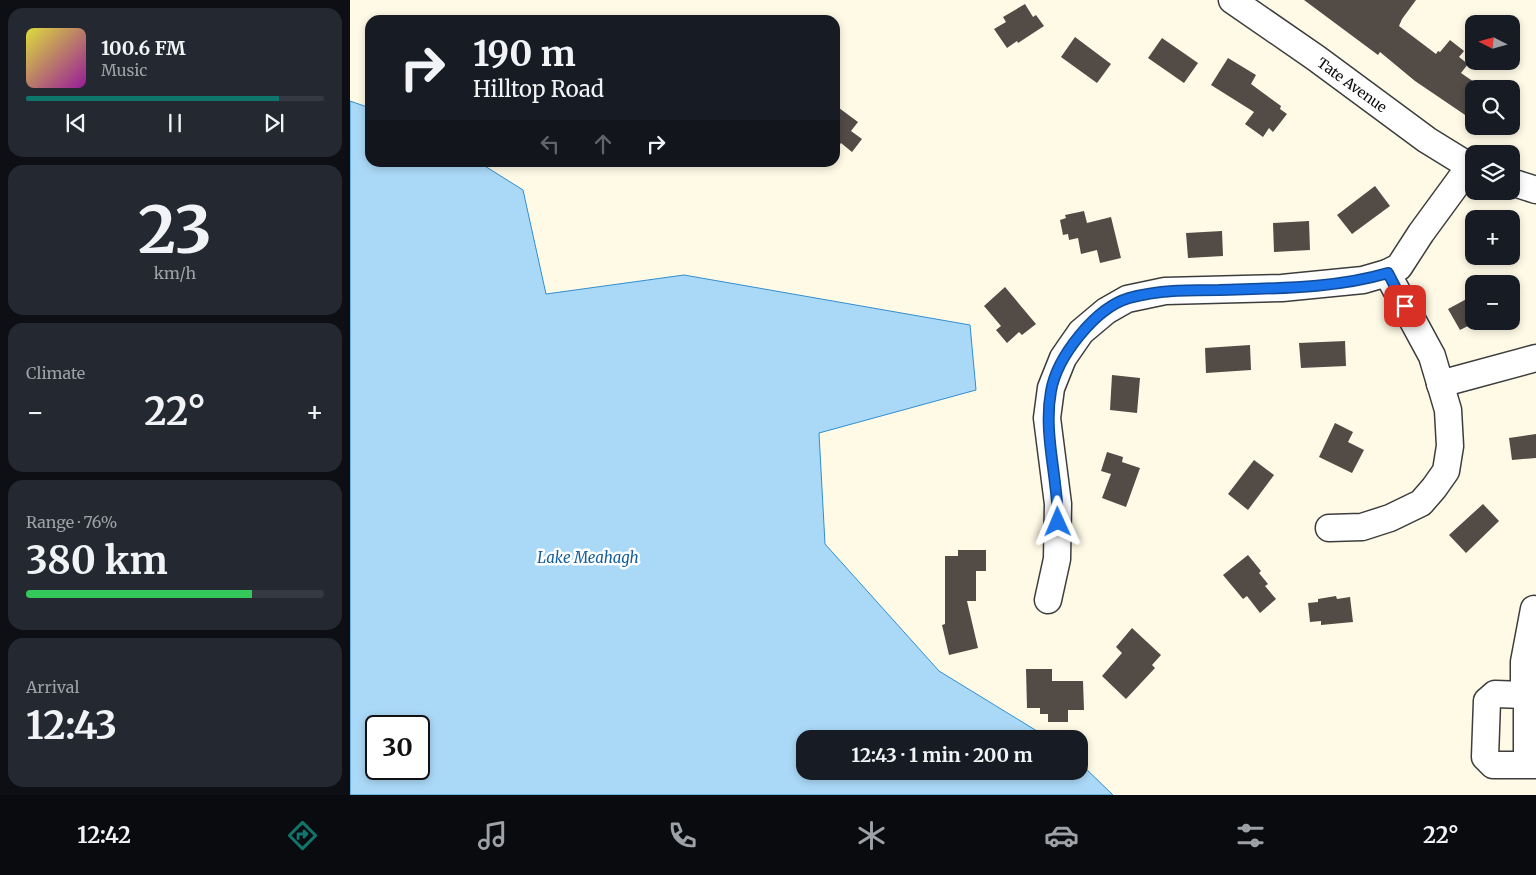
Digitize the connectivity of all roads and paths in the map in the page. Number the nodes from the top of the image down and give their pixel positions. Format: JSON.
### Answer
{"nodes":[{"id":1,"x":1232,"y":0,"type":"edge"},
{"id":2,"x":1465,"y":164,"type":"edge"},
{"id":3,"x":1465,"y":177,"type":"edge"},
{"id":4,"x":1520,"y":185,"type":"edge"},
{"id":5,"x":1536,"y":190,"type":"edge"},
{"id":6,"x":1388,"y":273,"type":"junction"},
{"id":7,"x":1536,"y":358,"type":"edge"},
{"id":8,"x":1440,"y":384,"type":"junction"},
{"id":9,"x":1329,"y":528,"type":"dead end"},
{"id":10,"x":1048,"y":600,"type":"dead end"},
{"id":11,"x":1534,"y":609,"type":"dead end"},
{"id":12,"x":1524,"y":695,"type":"junction"},
{"id":13,"x":1531,"y":765,"type":"edge"}],
"edges":[{"from":1,"to":2,"type":"street","name":"Tate Avenue"},
{"from":3,"to":6,"type":"street"},
{"from":4,"to":5,"type":"street"},
{"from":6,"to":8,"type":"street"},
{"from":6,"to":10,"type":"street"},
{"from":7,"to":8,"type":"street"},
{"from":8,"to":9,"type":"street"},
{"from":11,"to":12,"type":"street"},
{"from":12,"to":13,"type":"street"},
{"from":12,"to":13,"type":"street"}]}
